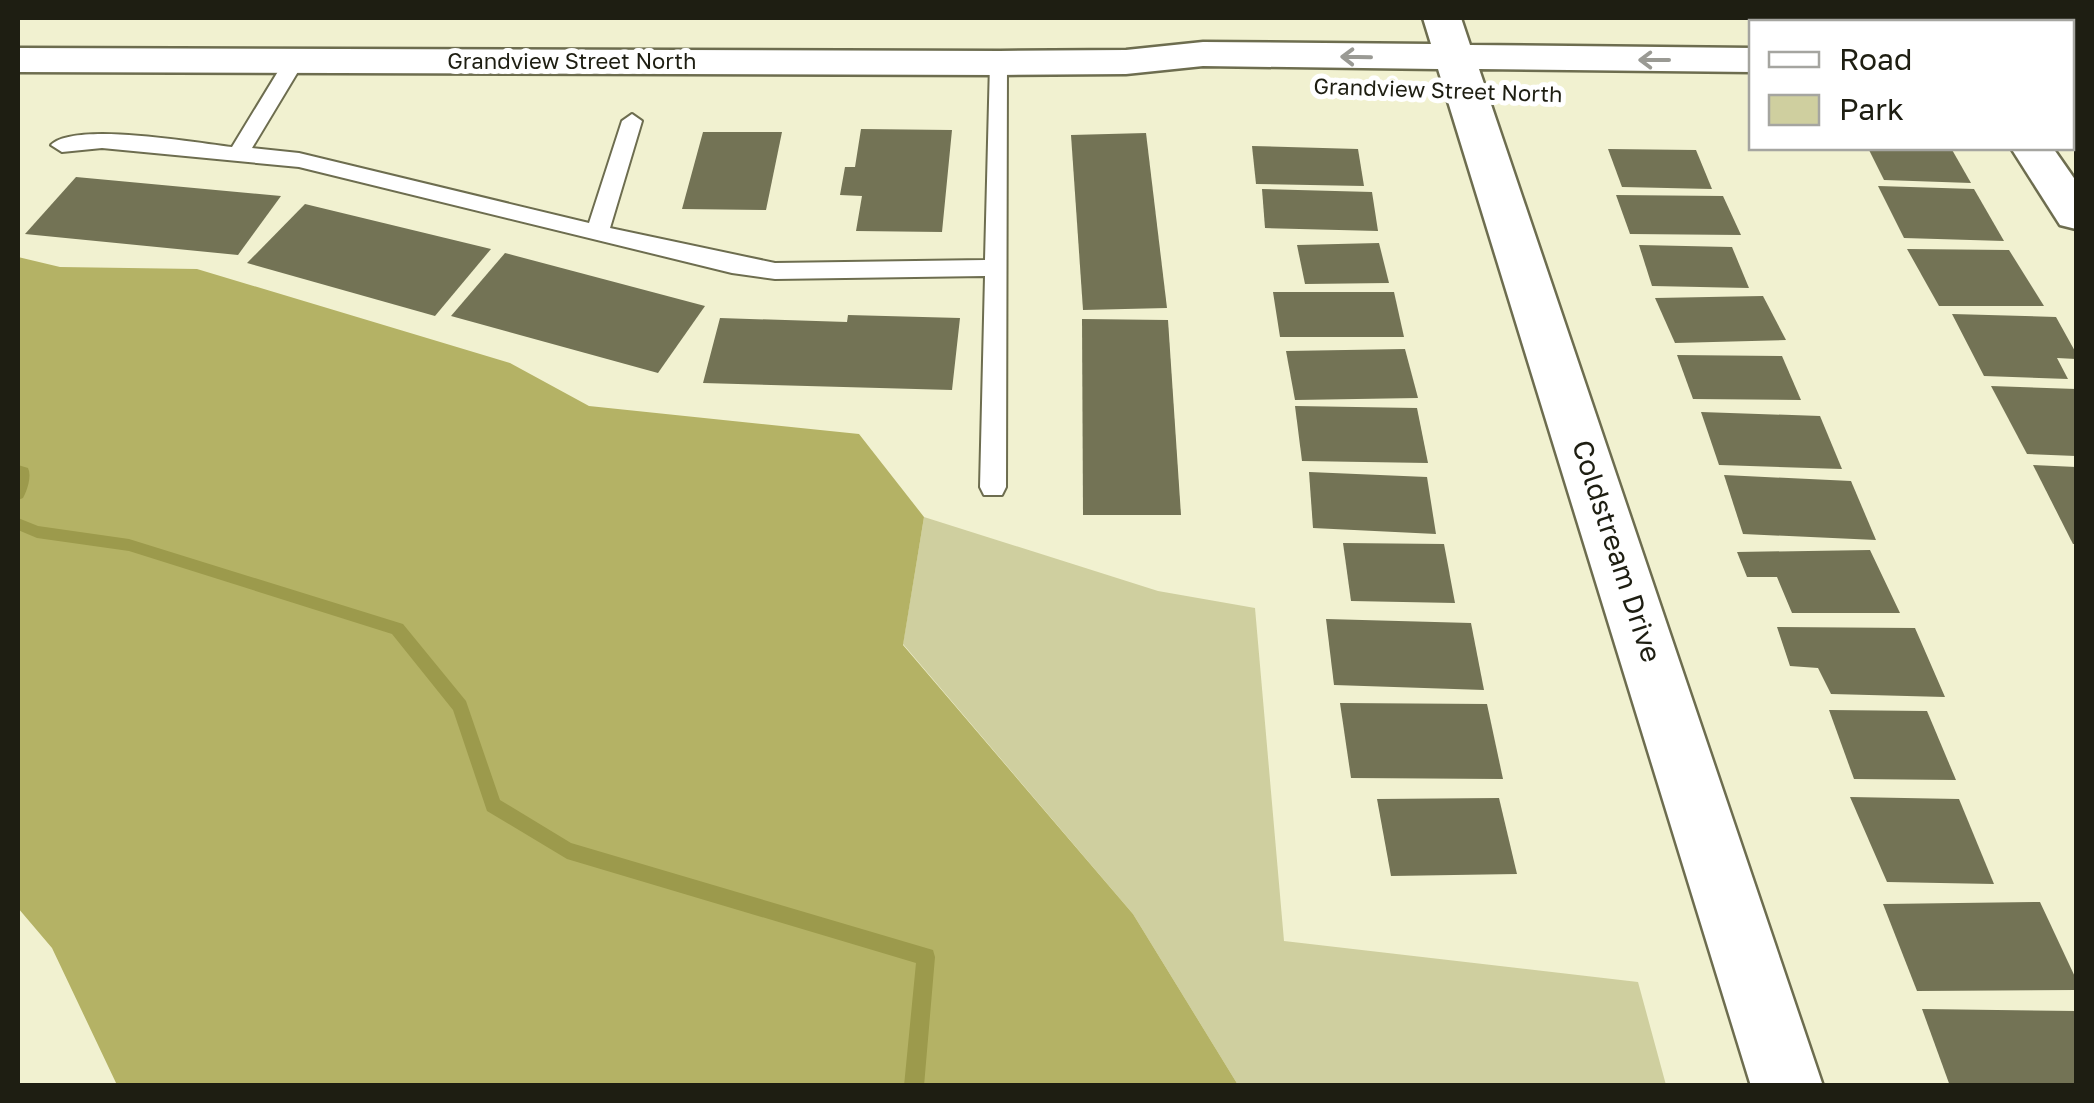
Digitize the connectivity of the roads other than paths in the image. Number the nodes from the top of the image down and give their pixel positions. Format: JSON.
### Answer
{"nodes":[{"id":1,"x":1442,"y":18,"type":"edge"},
{"id":2,"x":18,"y":60,"type":"edge"},
{"id":3,"x":294,"y":60,"type":"junction"},
{"id":4,"x":1749,"y":60,"type":"edge"},
{"id":5,"x":1000,"y":63,"type":"junction"},
{"id":6,"x":1459,"y":74,"type":"junction"},
{"id":7,"x":1749,"y":97,"type":"edge"},
{"id":8,"x":632,"y":121,"type":"dead end"},
{"id":9,"x":62,"y":145,"type":"dead end"},
{"id":10,"x":2033,"y":150,"type":"edge"},
{"id":11,"x":240,"y":151,"type":"junction"},
{"id":12,"x":2076,"y":214,"type":"edge"},
{"id":13,"x":598,"y":232,"type":"junction"},
{"id":14,"x":996,"y":268,"type":"junction"},
{"id":15,"x":993,"y":487,"type":"dead end"},
{"id":16,"x":1787,"y":1086,"type":"edge"}],
"edges":[{"from":1,"to":6,"type":"street","name":"Coldstream Drive"},
{"from":2,"to":3,"type":"street","name":"Grandview Street North"},
{"from":3,"to":5,"type":"street","name":"Grandview Street North"},
{"from":3,"to":11,"type":"lane"},
{"from":4,"to":6,"type":"street","name":"Grandview Street North","one_way":true},
{"from":5,"to":6,"type":"street","name":"Grandview Street North"},
{"from":5,"to":14,"type":"lane"},
{"from":6,"to":7,"type":"street","name":"Grandview Street North"},
{"from":6,"to":16,"type":"street","name":"Coldstream Drive"},
{"from":8,"to":13,"type":"lane"},
{"from":9,"to":11,"type":"lane"},
{"from":10,"to":12,"type":"street"},
{"from":11,"to":13,"type":"lane"},
{"from":13,"to":14,"type":"lane"},
{"from":14,"to":15,"type":"lane"}]}
